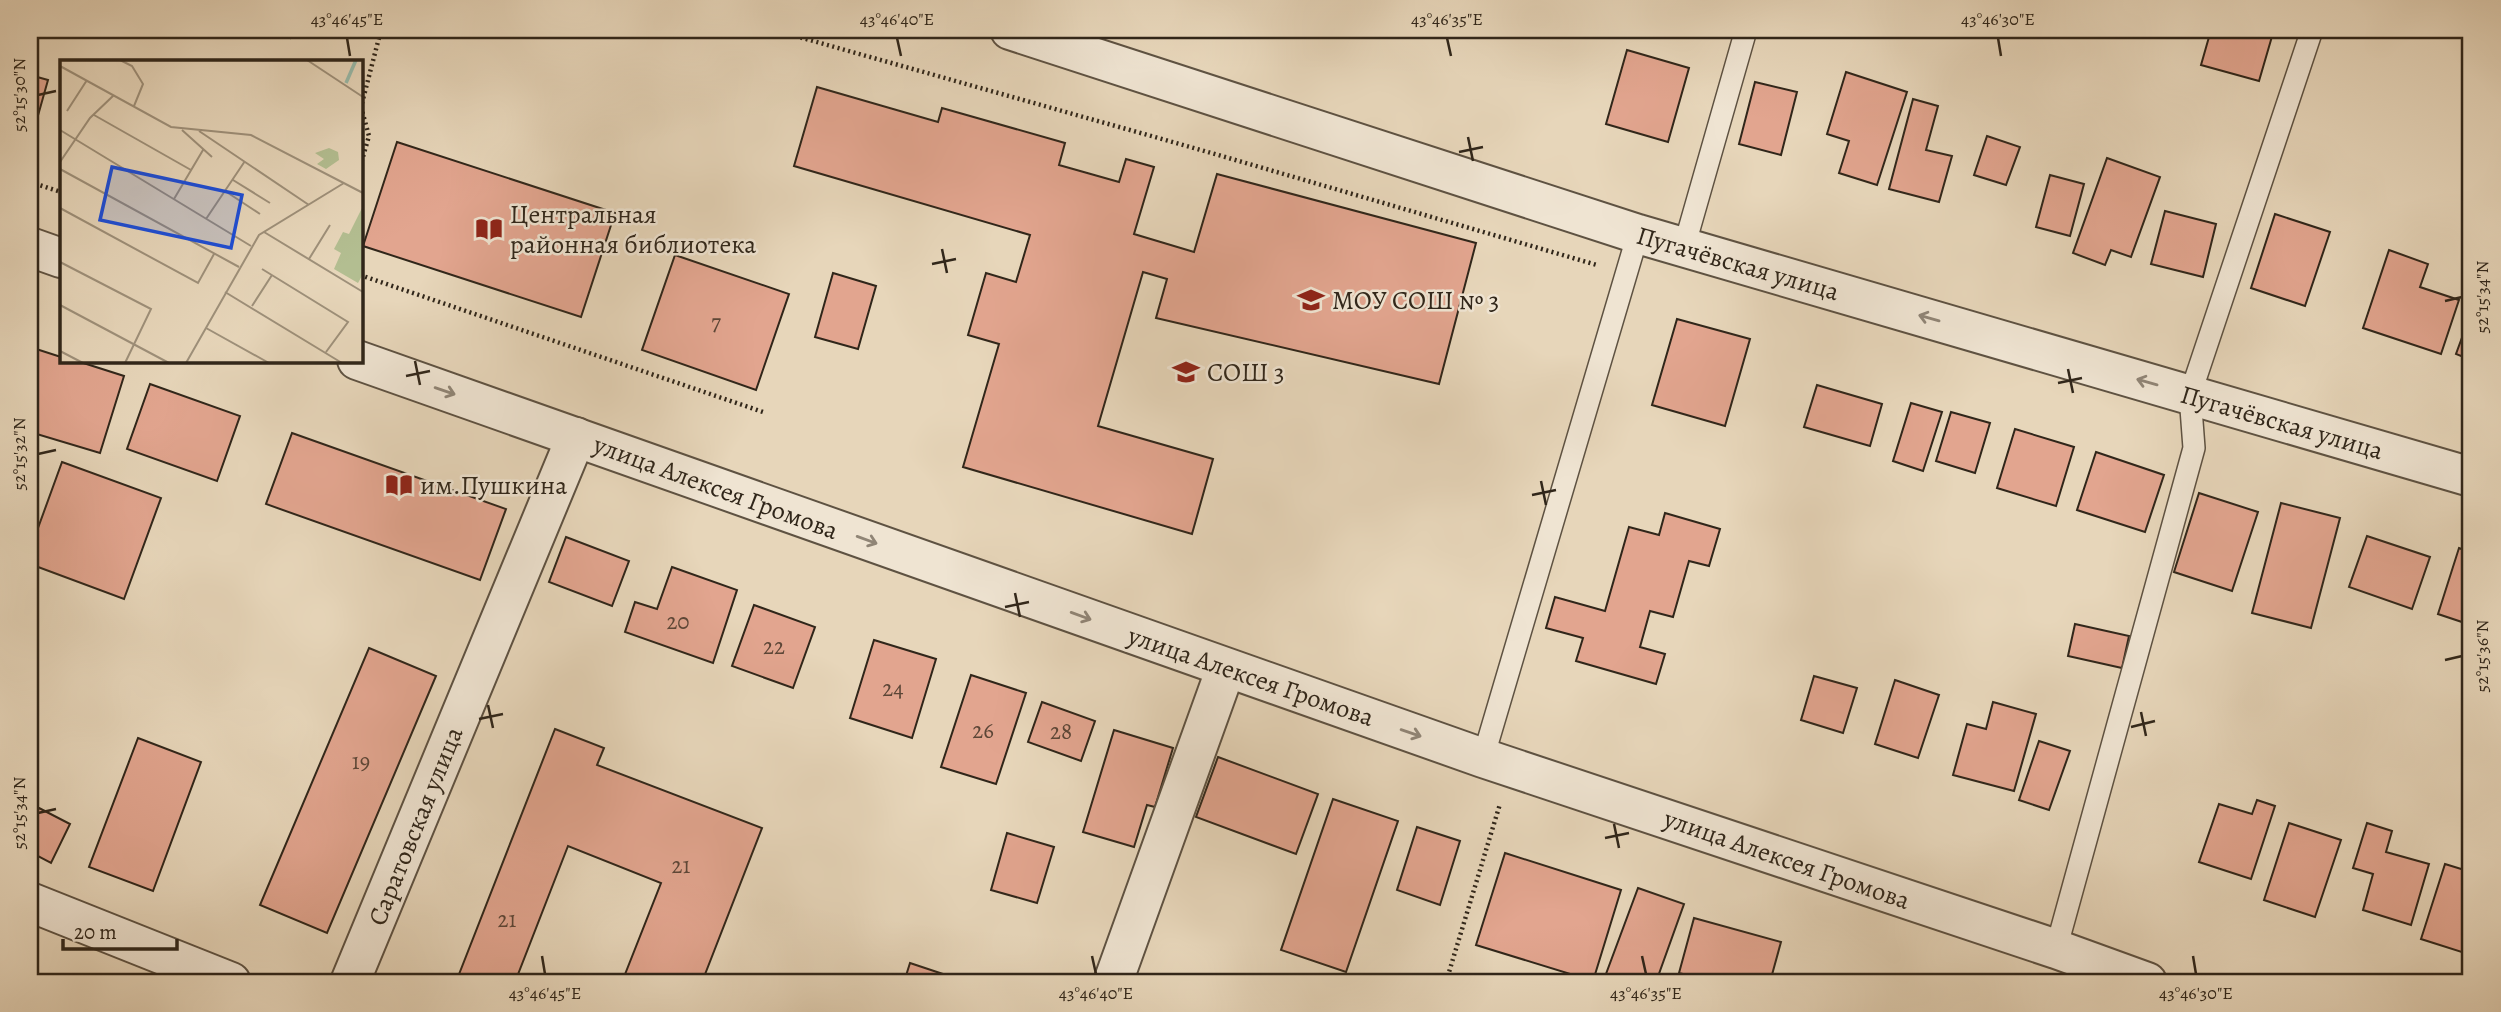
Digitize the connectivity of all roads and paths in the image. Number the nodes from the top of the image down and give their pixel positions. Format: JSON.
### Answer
{"nodes":[{"id":1,"x":381,"y":30,"type":"edge"},
{"id":2,"x":774,"y":30,"type":"edge"},
{"id":3,"x":1010,"y":30,"type":"edge"},
{"id":4,"x":1746,"y":30,"type":"edge"},
{"id":5,"x":2312,"y":30,"type":"edge"},
{"id":6,"x":362,"y":103,"type":"edge"},
{"id":7,"x":362,"y":111,"type":"edge"},
{"id":8,"x":362,"y":160,"type":"edge"},
{"id":9,"x":30,"y":182,"type":"edge"},
{"id":10,"x":60,"y":192,"type":"edge"},
{"id":11,"x":1638,"y":234,"type":"junction"},
{"id":12,"x":30,"y":247,"type":"edge"},
{"id":13,"x":1684,"y":247,"type":"junction"},
{"id":14,"x":60,"y":258,"type":"edge"},
{"id":15,"x":1601,"y":266,"type":"dead end"},
{"id":16,"x":362,"y":276,"type":"edge"},
{"id":17,"x":362,"y":362,"type":"edge"},
{"id":18,"x":2190,"y":395,"type":"junction"},
{"id":19,"x":766,"y":413,"type":"dead end"},
{"id":20,"x":576,"y":437,"type":"junction"},
{"id":21,"x":2471,"y":477,"type":"edge"},
{"id":22,"x":1226,"y":668,"type":"junction"},
{"id":23,"x":1498,"y":762,"type":"junction"},
{"id":24,"x":30,"y":902,"type":"edge"},
{"id":25,"x":2056,"y":949,"type":"junction"},
{"id":26,"x":231,"y":982,"type":"edge"},
{"id":27,"x":350,"y":982,"type":"edge"},
{"id":28,"x":1113,"y":982,"type":"edge"},
{"id":29,"x":1446,"y":982,"type":"edge"},
{"id":30,"x":2147,"y":982,"type":"edge"}],
"edges":[{"from":1,"to":6,"type":"path"},
{"from":2,"to":15,"type":"path"},
{"from":3,"to":11,"type":"street","name":"Пугачёвская улица"},
{"from":4,"to":13,"type":"lane"},
{"from":5,"to":18,"type":"lane"},
{"from":7,"to":8,"type":"path"},
{"from":9,"to":10,"type":"path"},
{"from":11,"to":13,"type":"street","name":"Пугачёвская улица"},
{"from":11,"to":23,"type":"lane"},
{"from":12,"to":14,"type":"street"},
{"from":18,"to":13,"type":"street","name":"Пугачёвская улица","one_way":true},
{"from":16,"to":19,"type":"path"},
{"from":17,"to":20,"type":"street","name":"улица Алексея Громова","one_way":true},
{"from":18,"to":21,"type":"street","name":"Пугачёвская улица"},
{"from":18,"to":25,"type":"lane"},
{"from":20,"to":22,"type":"street","name":"улица Алексея Громова","one_way":true},
{"from":20,"to":27,"type":"street","name":"Саратовская улица"},
{"from":22,"to":23,"type":"street","name":"улица Алексея Громова","one_way":true},
{"from":22,"to":28,"type":"street"},
{"from":23,"to":25,"type":"street","name":"улица Алексея Громова"},
{"from":23,"to":29,"type":"path"},
{"from":24,"to":26,"type":"street"},
{"from":25,"to":30,"type":"street","name":"улица Алексея Громова"}]}
